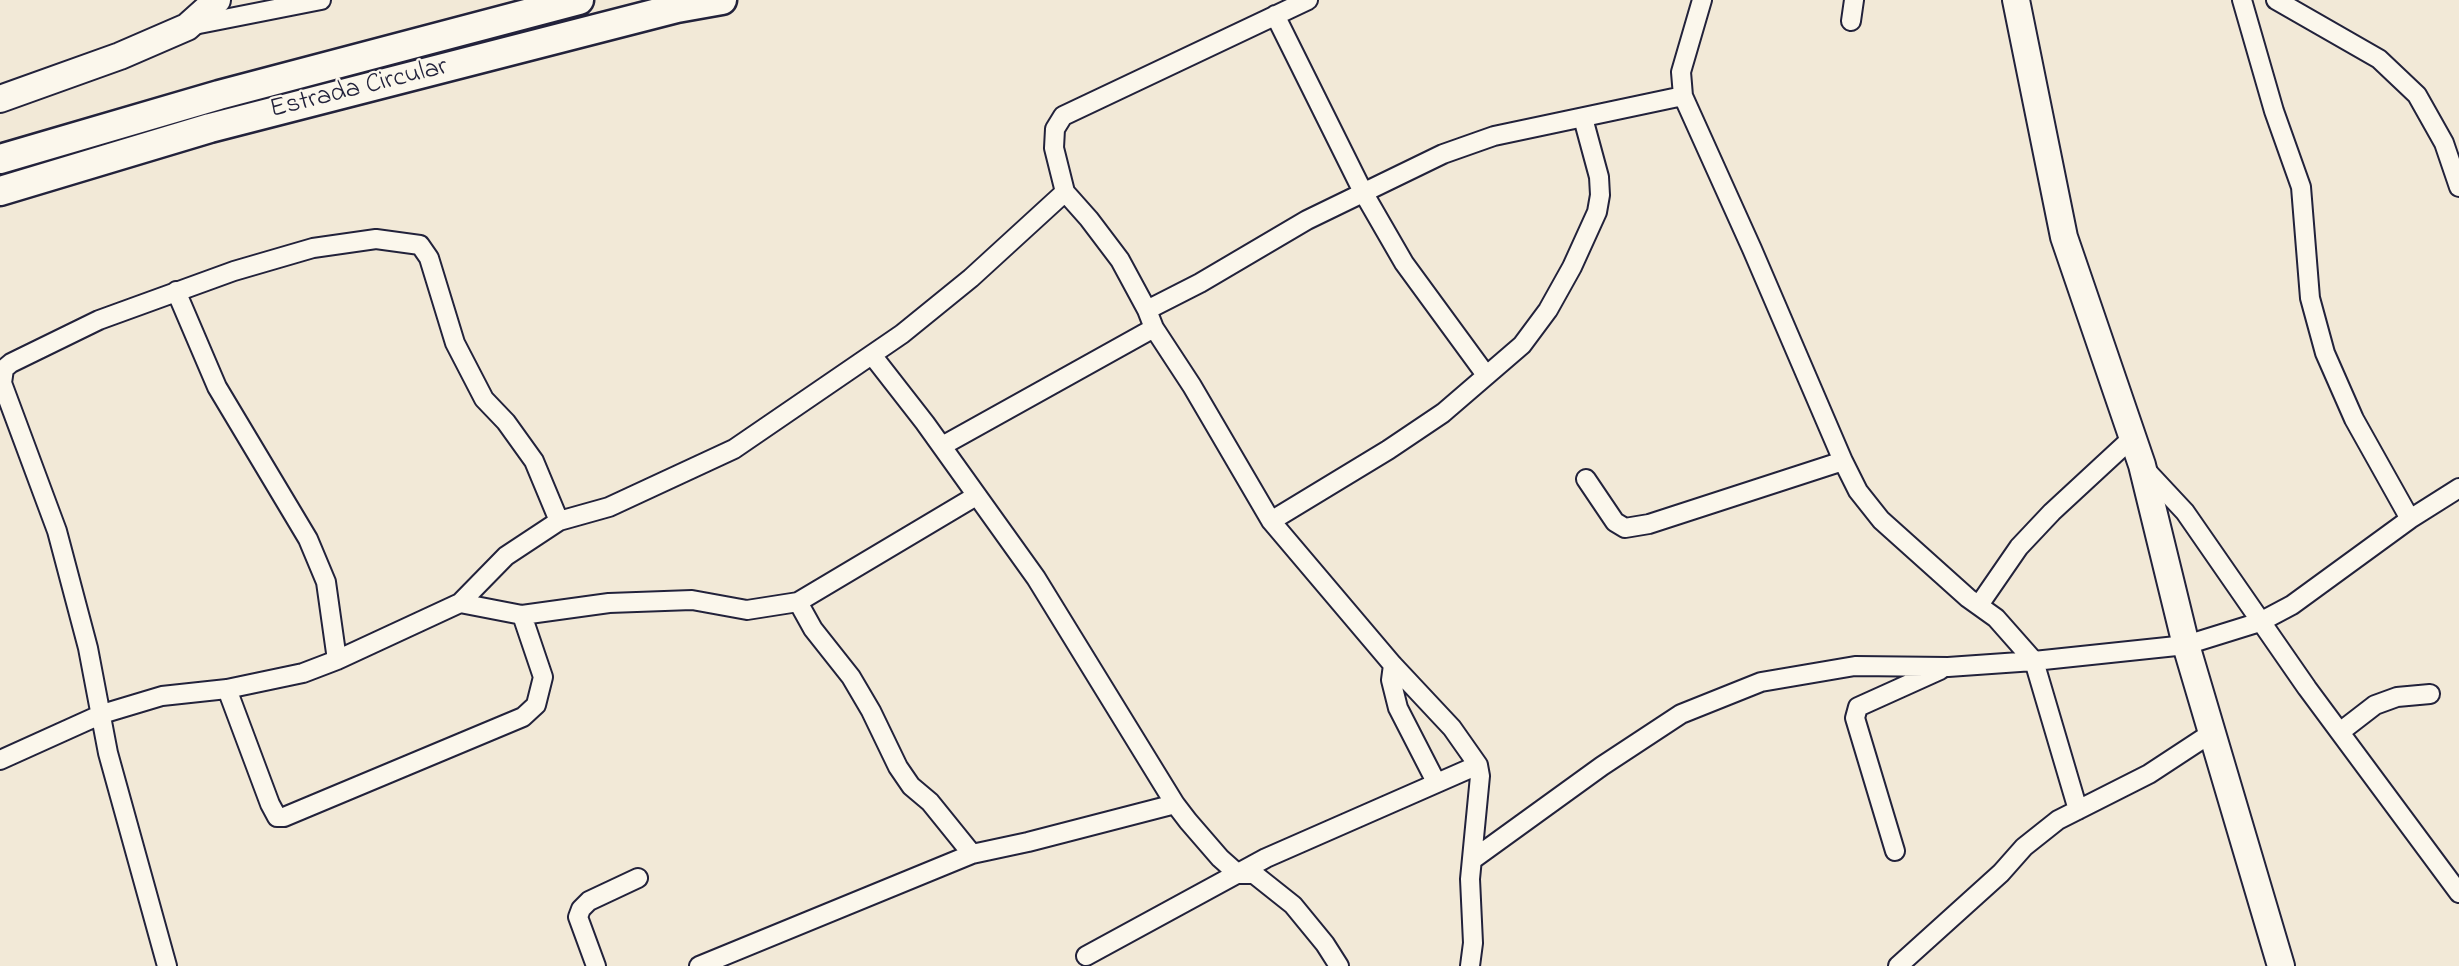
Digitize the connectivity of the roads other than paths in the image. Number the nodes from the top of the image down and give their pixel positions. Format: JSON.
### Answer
{"nodes":[{"id":1,"x":217,"y":0,"type":"edge"},
{"id":2,"x":321,"y":0,"type":"edge"},
{"id":3,"x":579,"y":0,"type":"edge"},
{"id":4,"x":722,"y":0,"type":"edge"},
{"id":5,"x":1308,"y":0,"type":"edge"},
{"id":6,"x":1702,"y":0,"type":"edge"},
{"id":7,"x":1854,"y":0,"type":"edge"},
{"id":8,"x":2016,"y":0,"type":"edge"},
{"id":9,"x":2242,"y":0,"type":"edge"},
{"id":10,"x":2276,"y":0,"type":"edge"},
{"id":11,"x":1275,"y":15,"type":"junction"},
{"id":12,"x":1851,"y":21,"type":"dead end"},
{"id":13,"x":187,"y":27,"type":"junction"},
{"id":14,"x":1683,"y":96,"type":"junction"},
{"id":15,"x":0,"y":99,"type":"edge"},
{"id":16,"x":1583,"y":118,"type":"junction"},
{"id":17,"x":0,"y":159,"type":"edge"},
{"id":18,"x":2459,"y":187,"type":"edge"},
{"id":19,"x":0,"y":191,"type":"edge"},
{"id":20,"x":1065,"y":192,"type":"junction"},
{"id":21,"x":1363,"y":192,"type":"junction"},
{"id":22,"x":176,"y":291,"type":"junction"},
{"id":23,"x":1147,"y":310,"type":"junction"},
{"id":24,"x":1154,"y":328,"type":"junction"},
{"id":25,"x":872,"y":355,"type":"junction"},
{"id":26,"x":1486,"y":375,"type":"junction"},
{"id":27,"x":2132,"y":438,"type":"junction"},
{"id":28,"x":942,"y":446,"type":"junction"},
{"id":29,"x":1844,"y":461,"type":"junction"},
{"id":30,"x":2142,"y":465,"type":"junction"},
{"id":31,"x":1586,"y":478,"type":"dead end"},
{"id":32,"x":2459,"y":488,"type":"edge"},
{"id":33,"x":976,"y":496,"type":"junction"},
{"id":34,"x":2410,"y":519,"type":"junction"},
{"id":35,"x":559,"y":521,"type":"junction"},
{"id":36,"x":1271,"y":521,"type":"junction"},
{"id":37,"x":798,"y":602,"type":"junction"},
{"id":38,"x":460,"y":603,"type":"junction"},
{"id":39,"x":1979,"y":605,"type":"junction"},
{"id":40,"x":522,"y":615,"type":"junction"},
{"id":41,"x":2260,"y":622,"type":"junction"},
{"id":42,"x":2186,"y":645,"type":"junction"},
{"id":43,"x":337,"y":660,"type":"junction"},
{"id":44,"x":2034,"y":662,"type":"junction"},
{"id":45,"x":1393,"y":665,"type":"junction"},
{"id":46,"x":1948,"y":667,"type":"junction"},
{"id":47,"x":227,"y":689,"type":"junction"},
{"id":48,"x":2430,"y":694,"type":"dead end"},
{"id":49,"x":102,"y":714,"type":"junction"},
{"id":50,"x":2213,"y":732,"type":"junction"},
{"id":51,"x":2340,"y":732,"type":"junction"},
{"id":52,"x":0,"y":760,"type":"edge"},
{"id":53,"x":1478,"y":765,"type":"junction"},
{"id":54,"x":1436,"y":782,"type":"junction"},
{"id":55,"x":1175,"y":804,"type":"junction"},
{"id":56,"x":2078,"y":810,"type":"junction"},
{"id":57,"x":1895,"y":851,"type":"dead end"},
{"id":58,"x":972,"y":854,"type":"junction"},
{"id":59,"x":1472,"y":860,"type":"junction"},
{"id":60,"x":1238,"y":874,"type":"junction"},
{"id":61,"x":638,"y":879,"type":"dead end"},
{"id":62,"x":2459,"y":893,"type":"edge"},
{"id":63,"x":1086,"y":956,"type":"dead end"},
{"id":64,"x":167,"y":966,"type":"edge"},
{"id":65,"x":596,"y":966,"type":"edge"},
{"id":66,"x":699,"y":966,"type":"edge"},
{"id":67,"x":1339,"y":966,"type":"edge"},
{"id":68,"x":1470,"y":966,"type":"edge"},
{"id":69,"x":1898,"y":966,"type":"edge"},
{"id":70,"x":2281,"y":966,"type":"edge"}],
"edges":[{"from":1,"to":13,"type":"street"},
{"from":2,"to":13,"type":"street"},
{"from":3,"to":17,"type":"main road","name":"Estrada Circular"},
{"from":4,"to":19,"type":"main road","name":"Estrada Circular"},
{"from":5,"to":11,"type":"street"},
{"from":6,"to":14,"type":"street"},
{"from":7,"to":12,"type":"street"},
{"from":8,"to":27,"type":"street"},
{"from":9,"to":34,"type":"street"},
{"from":10,"to":18,"type":"street"},
{"from":11,"to":20,"type":"street"},
{"from":11,"to":21,"type":"street"},
{"from":13,"to":15,"type":"street"},
{"from":14,"to":16,"type":"street"},
{"from":14,"to":29,"type":"street"},
{"from":16,"to":21,"type":"street"},
{"from":16,"to":26,"type":"street"},
{"from":20,"to":23,"type":"street"},
{"from":20,"to":25,"type":"street"},
{"from":21,"to":23,"type":"street"},
{"from":21,"to":26,"type":"street"},
{"from":22,"to":35,"type":"street"},
{"from":22,"to":43,"type":"street"},
{"from":22,"to":49,"type":"street"},
{"from":23,"to":24,"type":"street"},
{"from":24,"to":28,"type":"street"},
{"from":24,"to":36,"type":"street"},
{"from":25,"to":28,"type":"street"},
{"from":25,"to":35,"type":"street"},
{"from":26,"to":36,"type":"street"},
{"from":27,"to":30,"type":"street"},
{"from":27,"to":39,"type":"street"},
{"from":28,"to":33,"type":"street"},
{"from":29,"to":31,"type":"street"},
{"from":29,"to":39,"type":"street"},
{"from":30,"to":41,"type":"street"},
{"from":30,"to":42,"type":"street"},
{"from":32,"to":34,"type":"street"},
{"from":33,"to":37,"type":"street"},
{"from":33,"to":55,"type":"street"},
{"from":34,"to":41,"type":"street"},
{"from":35,"to":38,"type":"street"},
{"from":36,"to":45,"type":"street"},
{"from":37,"to":40,"type":"street"},
{"from":37,"to":58,"type":"street"},
{"from":38,"to":40,"type":"street"},
{"from":38,"to":43,"type":"street"},
{"from":39,"to":44,"type":"street"},
{"from":40,"to":47,"type":"street"},
{"from":41,"to":42,"type":"street"},
{"from":41,"to":51,"type":"street"},
{"from":42,"to":44,"type":"street"},
{"from":42,"to":50,"type":"street"},
{"from":43,"to":47,"type":"street"},
{"from":44,"to":46,"type":"street"},
{"from":44,"to":56,"type":"street"},
{"from":45,"to":53,"type":"street"},
{"from":45,"to":54,"type":"street"},
{"from":46,"to":57,"type":"street"},
{"from":46,"to":59,"type":"street"},
{"from":47,"to":49,"type":"street"},
{"from":48,"to":51,"type":"street"},
{"from":49,"to":52,"type":"street"},
{"from":49,"to":64,"type":"street"},
{"from":50,"to":56,"type":"street"},
{"from":50,"to":70,"type":"street"},
{"from":51,"to":62,"type":"street"},
{"from":53,"to":54,"type":"street"},
{"from":53,"to":59,"type":"street"},
{"from":54,"to":60,"type":"street"},
{"from":55,"to":58,"type":"street"},
{"from":55,"to":60,"type":"street"},
{"from":56,"to":69,"type":"street"},
{"from":58,"to":66,"type":"street"},
{"from":59,"to":68,"type":"street"},
{"from":60,"to":63,"type":"street"},
{"from":60,"to":67,"type":"street"},
{"from":61,"to":65,"type":"street"}]}
